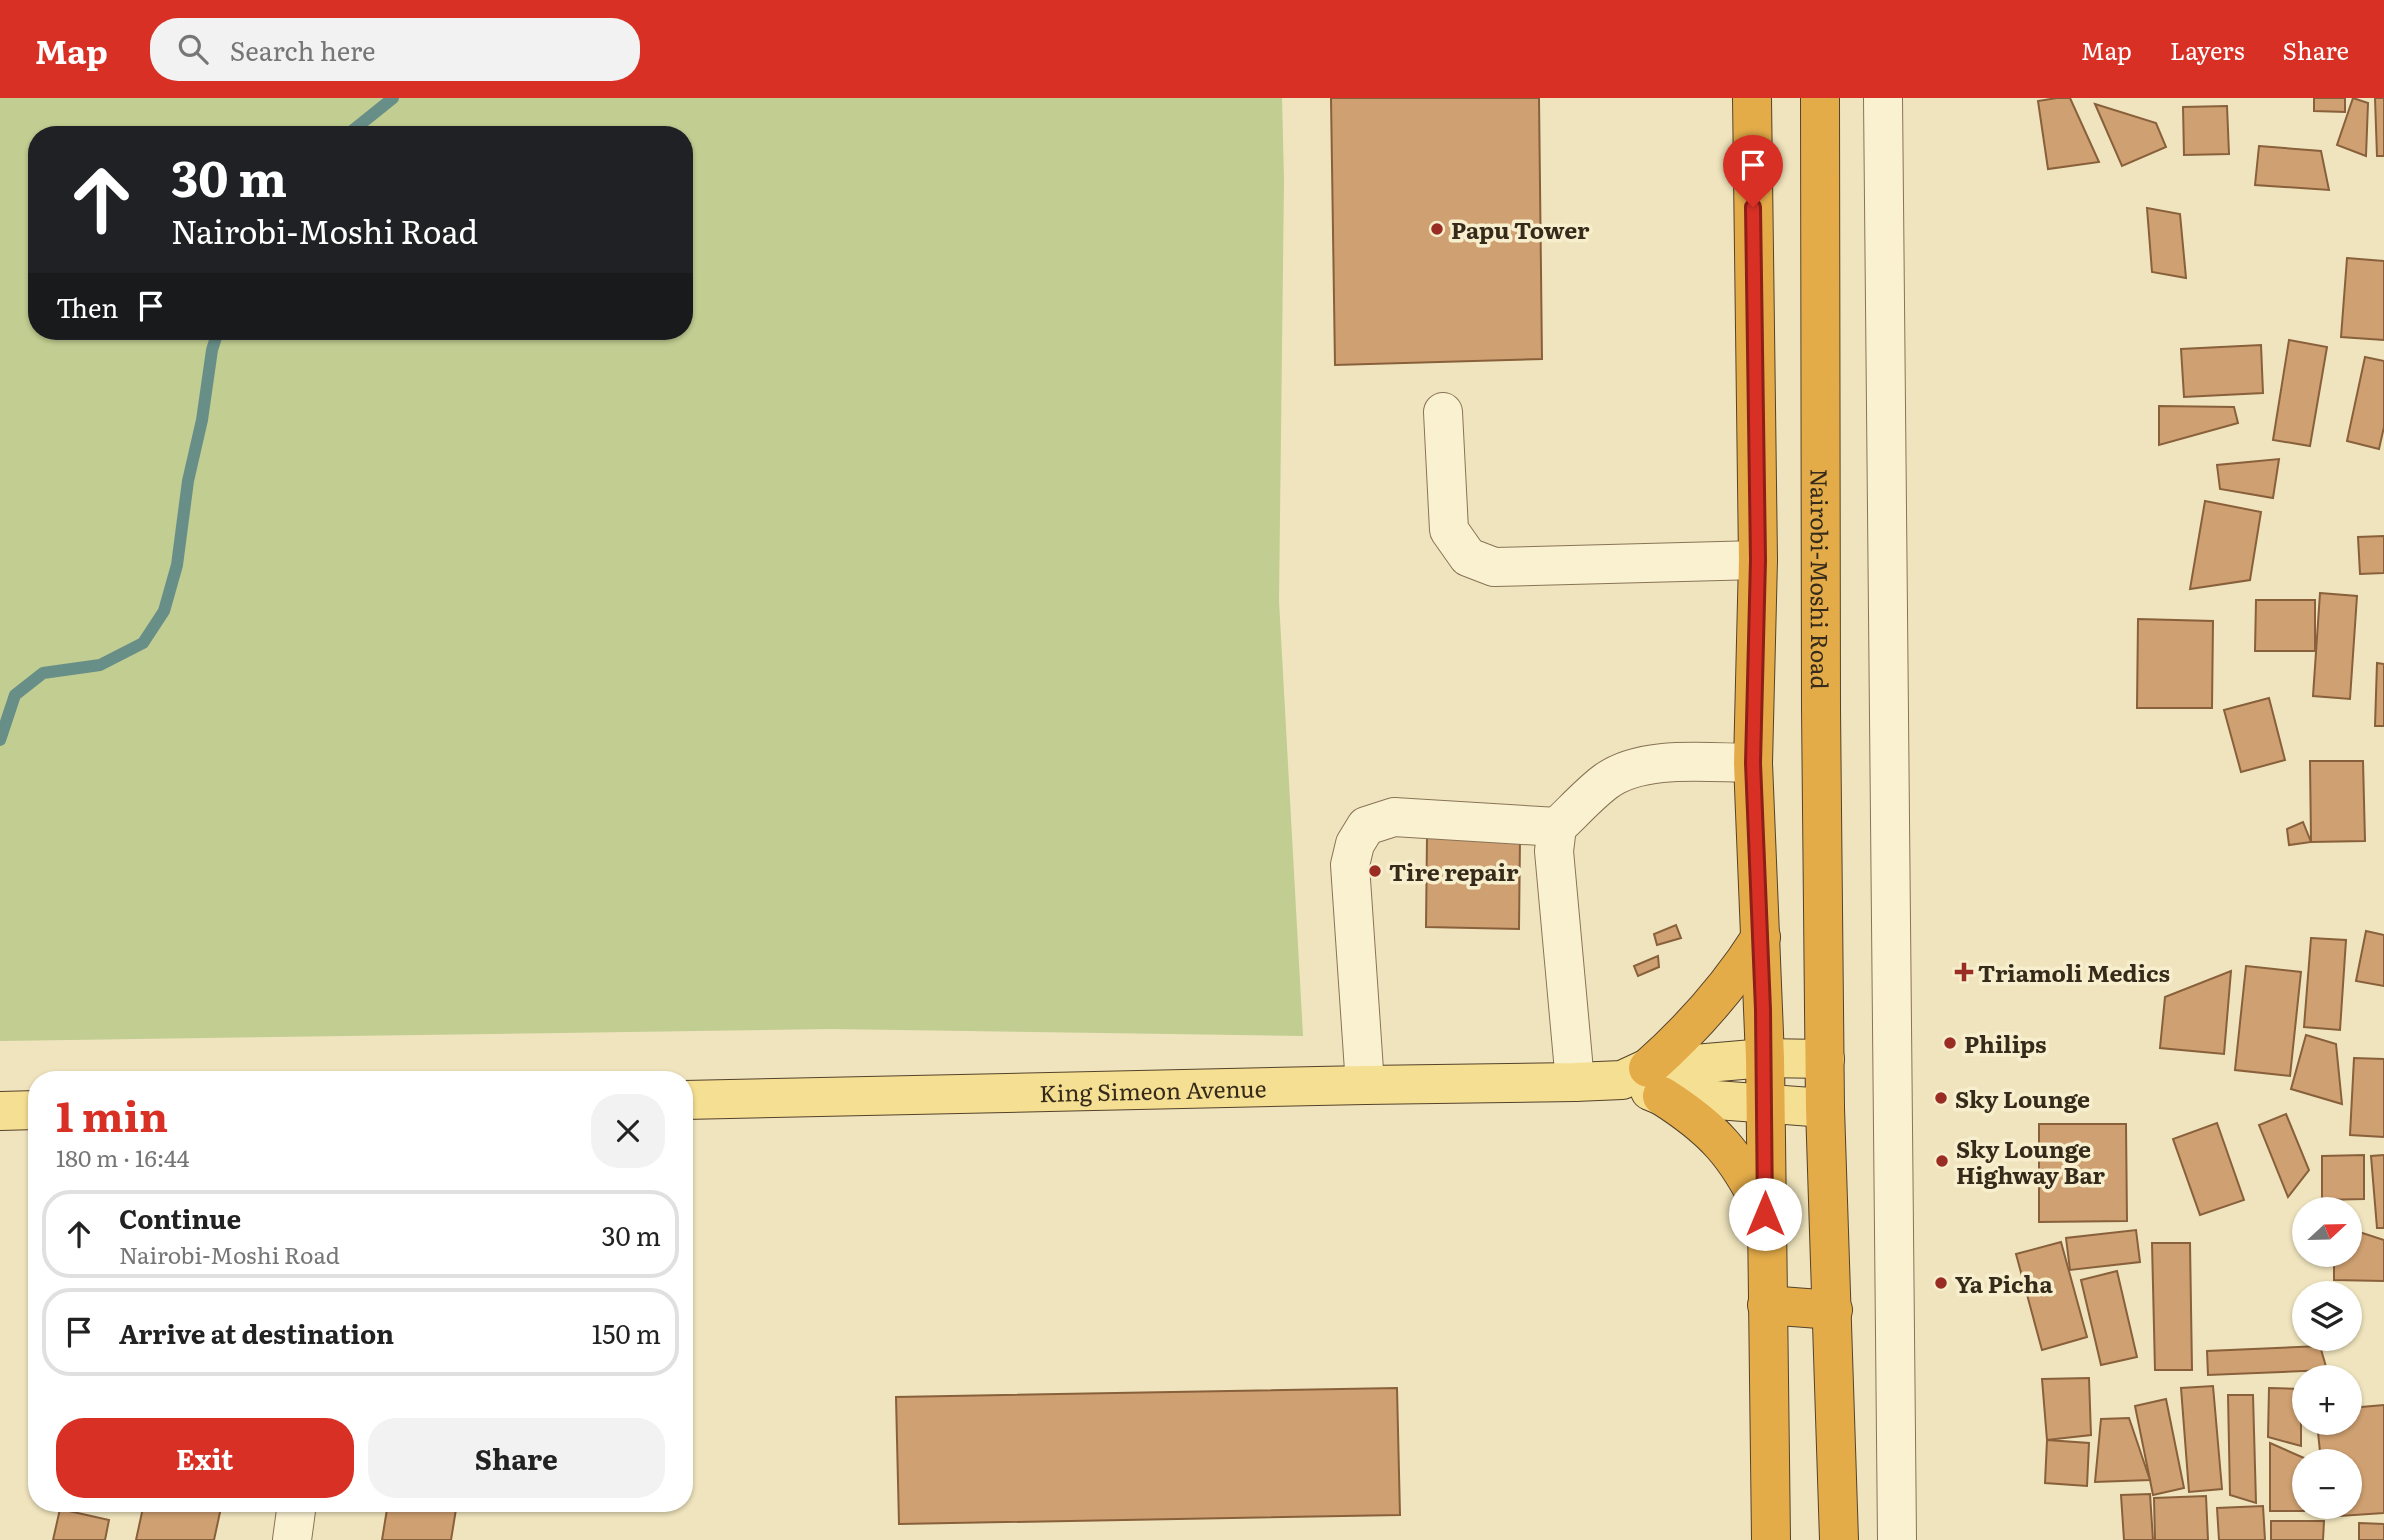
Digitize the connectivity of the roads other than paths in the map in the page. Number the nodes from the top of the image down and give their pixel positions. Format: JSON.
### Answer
{"nodes":[{"id":1,"x":1752,"y":98,"type":"edge"},
{"id":2,"x":1820,"y":98,"type":"edge"},
{"id":3,"x":1883,"y":98,"type":"edge"},
{"id":4,"x":1443,"y":412,"type":"dead end"},
{"id":5,"x":1758,"y":560,"type":"junction"},
{"id":6,"x":1753,"y":763,"type":"junction"},
{"id":7,"x":1557,"y":827,"type":"junction"},
{"id":8,"x":1761,"y":937,"type":"junction"},
{"id":9,"x":1765,"y":1058,"type":"junction"},
{"id":10,"x":1825,"y":1059,"type":"junction"},
{"id":11,"x":1644,"y":1081,"type":"junction"},
{"id":12,"x":1575,"y":1082,"type":"junction"},
{"id":13,"x":1365,"y":1085,"type":"junction"},
{"id":14,"x":693,"y":1100,"type":"edge"},
{"id":15,"x":1765,"y":1105,"type":"junction"},
{"id":16,"x":1825,"y":1108,"type":"junction"},
{"id":17,"x":28,"y":1110,"type":"edge"},
{"id":18,"x":0,"y":1111,"type":"edge"},
{"id":19,"x":1765,"y":1214,"type":"junction"},
{"id":20,"x":1767,"y":1304,"type":"junction"},
{"id":21,"x":1833,"y":1310,"type":"junction"},
{"id":22,"x":296,"y":1512,"type":"edge"},
{"id":23,"x":292,"y":1540,"type":"edge"},
{"id":24,"x":1771,"y":1540,"type":"edge"},
{"id":25,"x":1839,"y":1540,"type":"edge"},
{"id":26,"x":1896,"y":1540,"type":"edge"}],
"edges":[{"from":1,"to":5,"type":"highway"},
{"from":2,"to":10,"type":"highway","name":"Nairobi-Moshi Road"},
{"from":3,"to":26,"type":"street"},
{"from":4,"to":5,"type":"street"},
{"from":5,"to":6,"type":"highway"},
{"from":6,"to":7,"type":"street"},
{"from":6,"to":8,"type":"highway"},
{"from":7,"to":12,"type":"street"},
{"from":7,"to":13,"type":"street"},
{"from":8,"to":9,"type":"highway"},
{"from":8,"to":11,"type":"highway"},
{"from":9,"to":10,"type":"main road"},
{"from":9,"to":11,"type":"main road"},
{"from":9,"to":15,"type":"highway"},
{"from":10,"to":16,"type":"highway","name":"Nairobi-Moshi Road"},
{"from":11,"to":12,"type":"main road","name":"King Simeon Avenue"},
{"from":11,"to":15,"type":"main road"},
{"from":11,"to":19,"type":"highway"},
{"from":12,"to":13,"type":"main road","name":"King Simeon Avenue"},
{"from":13,"to":14,"type":"main road","name":"King Simeon Avenue"},
{"from":15,"to":16,"type":"main road"},
{"from":15,"to":19,"type":"highway"},
{"from":16,"to":21,"type":"highway","name":"Nairobi-Moshi Road"},
{"from":17,"to":18,"type":"main road"},
{"from":19,"to":20,"type":"highway"},
{"from":20,"to":21,"type":"highway"},
{"from":20,"to":24,"type":"highway"},
{"from":21,"to":25,"type":"highway","name":"Nairobi-Moshi Road"},
{"from":22,"to":23,"type":"street"}]}
